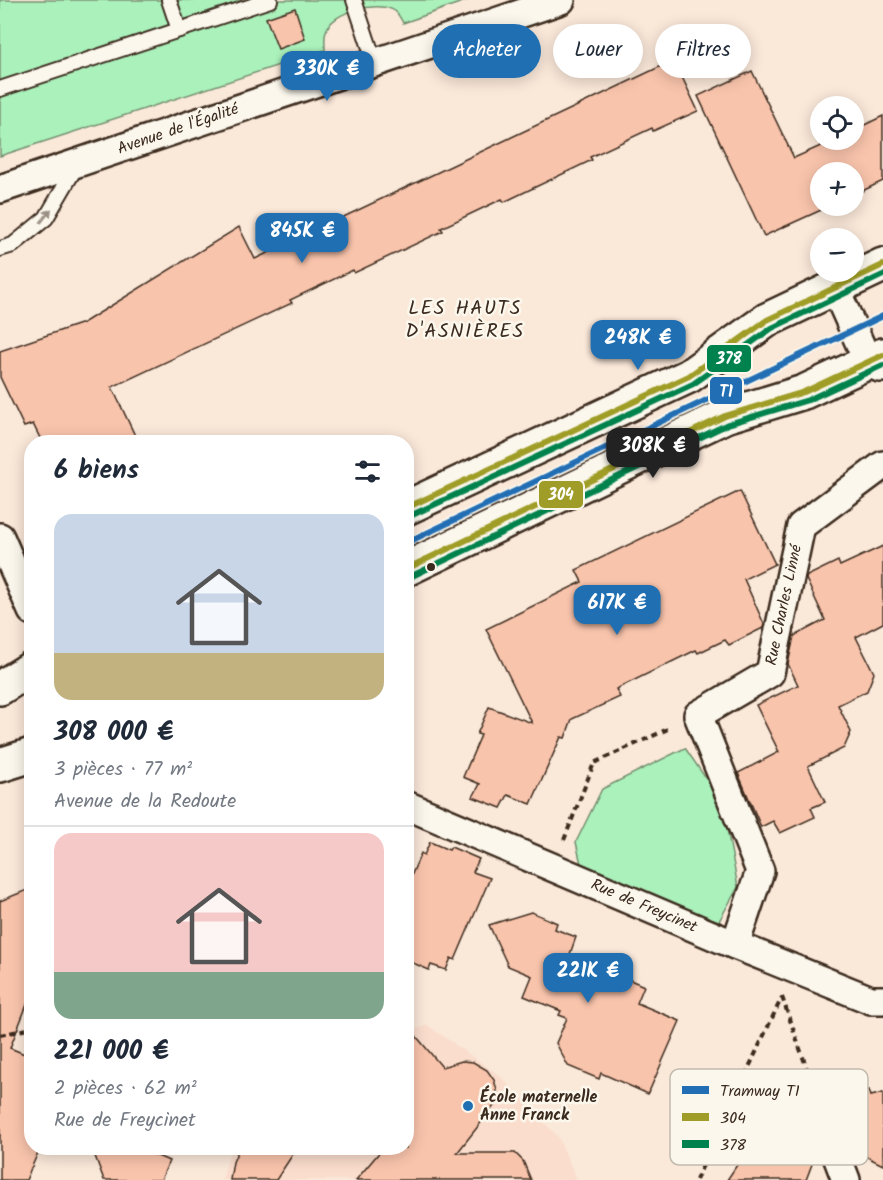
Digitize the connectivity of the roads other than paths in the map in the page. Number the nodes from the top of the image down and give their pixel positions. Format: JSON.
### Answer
{"nodes":[{"id":1,"x":169,"y":0,"type":"edge"},
{"id":2,"x":270,"y":0,"type":"edge"},
{"id":3,"x":354,"y":0,"type":"edge"},
{"id":4,"x":561,"y":0,"type":"edge"},
{"id":5,"x":179,"y":30,"type":"junction"},
{"id":6,"x":375,"y":63,"type":"junction"},
{"id":7,"x":0,"y":89,"type":"edge"},
{"id":8,"x":79,"y":162,"type":"junction"},
{"id":9,"x":0,"y":189,"type":"edge"},
{"id":10,"x":0,"y":249,"type":"edge"},
{"id":11,"x":883,"y":265,"type":"edge"},
{"id":12,"x":835,"y":288,"type":"junction"},
{"id":13,"x":879,"y":366,"type":"edge"},
{"id":14,"x":883,"y":465,"type":"edge"},
{"id":15,"x":414,"y":504,"type":"edge"},
{"id":16,"x":0,"y":537,"type":"edge"},
{"id":17,"x":414,"y":565,"type":"edge"},
{"id":18,"x":24,"y":592,"type":"edge"},
{"id":19,"x":24,"y":673,"type":"edge"},
{"id":20,"x":0,"y":687,"type":"edge"},
{"id":21,"x":24,"y":758,"type":"edge"},
{"id":22,"x":0,"y":765,"type":"edge"},
{"id":23,"x":414,"y":808,"type":"edge"},
{"id":24,"x":735,"y":945,"type":"junction"},
{"id":25,"x":883,"y":1000,"type":"edge"}],
"edges":[{"from":1,"to":5,"type":"lane"},
{"from":2,"to":5,"type":"lane"},
{"from":3,"to":6,"type":"lane"},
{"from":4,"to":6,"type":"street","name":"Avenue de l'Égalité"},
{"from":5,"to":7,"type":"lane"},
{"from":6,"to":8,"type":"street","name":"Avenue de l'Égalité"},
{"from":8,"to":9,"type":"street","name":"Avenue de l'Égalité"},
{"from":10,"to":8,"type":"lane","one_way":true},
{"from":11,"to":12,"type":"main road"},
{"from":12,"to":13,"type":"street"},
{"from":12,"to":15,"type":"main road"},
{"from":13,"to":17,"type":"main road"},
{"from":14,"to":24,"type":"street","name":"Rue Charles Linné"},
{"from":16,"to":18,"type":"street"},
{"from":19,"to":20,"type":"main road"},
{"from":21,"to":22,"type":"main road"},
{"from":23,"to":24,"type":"street","name":"Rue de Freycinet"},
{"from":24,"to":25,"type":"street","name":"Rue de Freycinet"}]}
